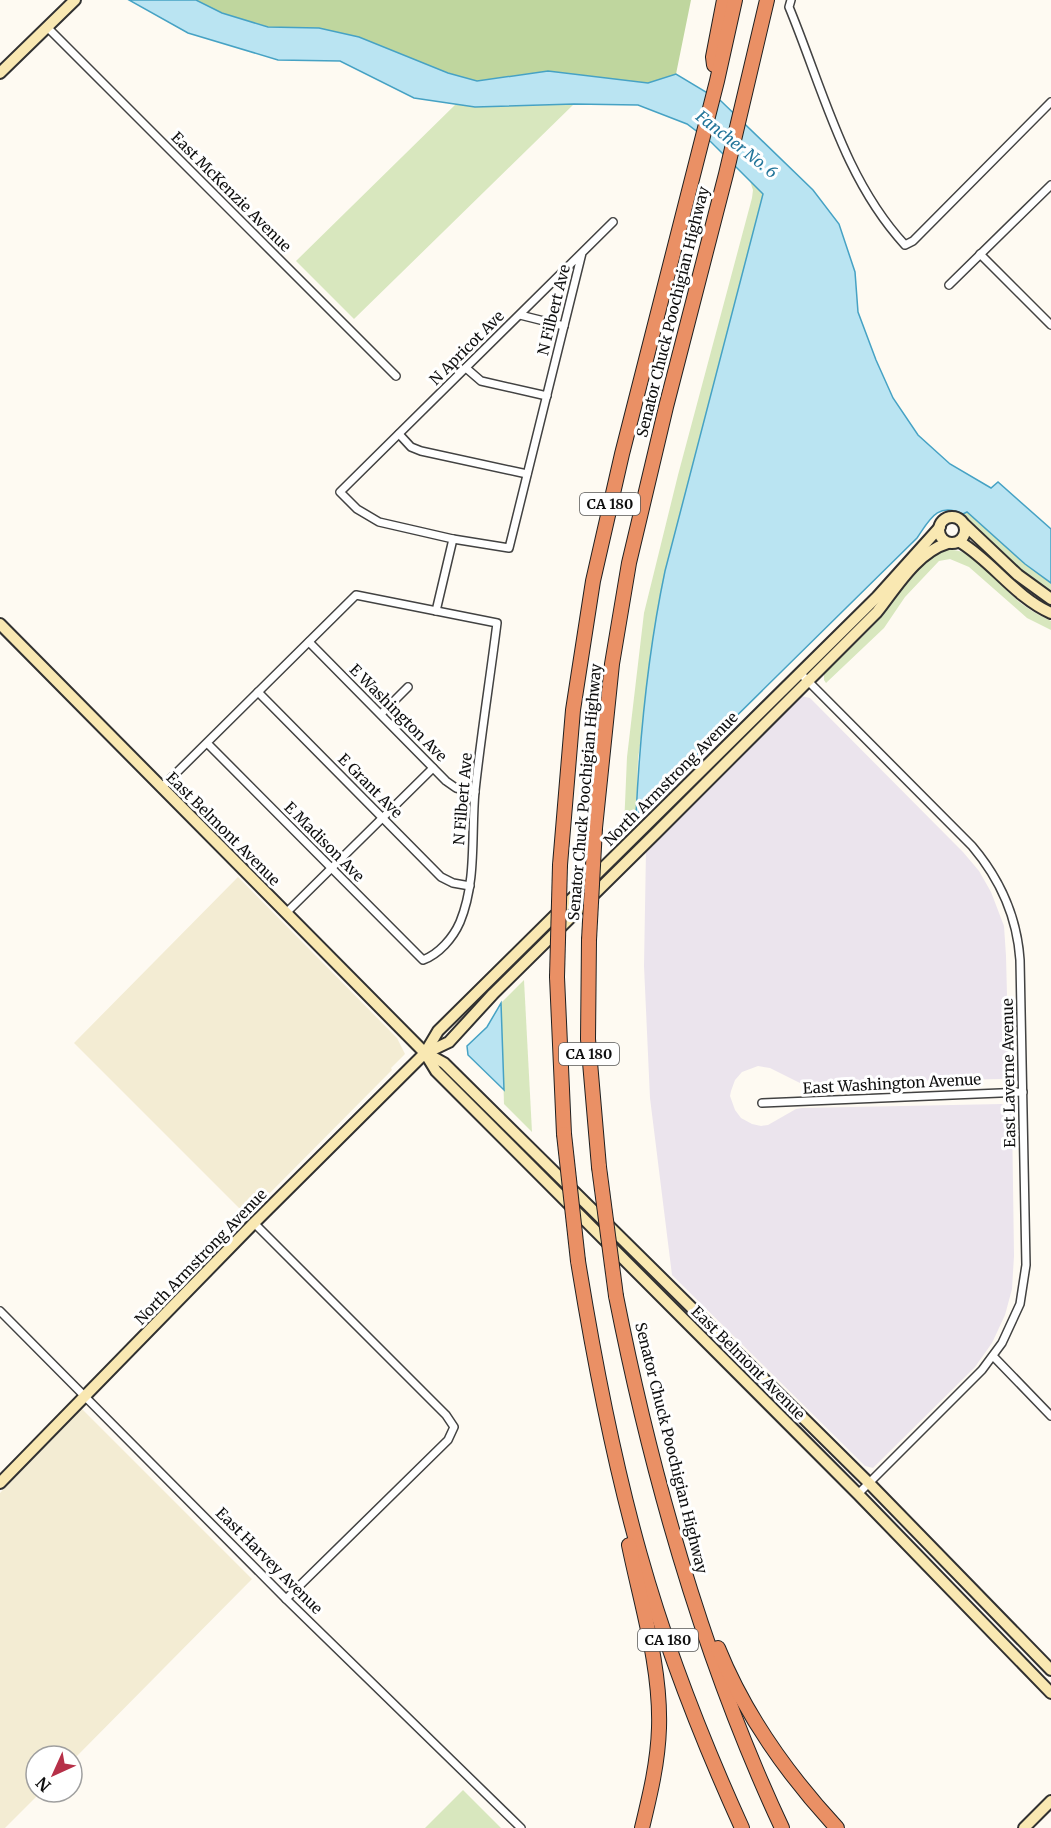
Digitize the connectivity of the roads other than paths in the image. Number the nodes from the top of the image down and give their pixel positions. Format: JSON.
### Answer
{"nodes":[{"id":1,"x":75,"y":0,"type":"edge"},
{"id":2,"x":724,"y":0,"type":"edge"},
{"id":3,"x":735,"y":0,"type":"edge"},
{"id":4,"x":767,"y":0,"type":"edge"},
{"id":5,"x":791,"y":0,"type":"edge"},
{"id":6,"x":47,"y":27,"type":"junction"},
{"id":7,"x":0,"y":73,"type":"edge"},
{"id":8,"x":717,"y":81,"type":"junction"},
{"id":9,"x":1051,"y":102,"type":"edge"},
{"id":10,"x":1050,"y":188,"type":"edge"},
{"id":11,"x":613,"y":222,"type":"dead end"},
{"id":12,"x":582,"y":254,"type":"junction"},
{"id":13,"x":980,"y":254,"type":"junction"},
{"id":14,"x":949,"y":285,"type":"dead end"},
{"id":15,"x":520,"y":315,"type":"junction"},
{"id":16,"x":1051,"y":325,"type":"edge"},
{"id":17,"x":564,"y":326,"type":"junction"},
{"id":18,"x":466,"y":368,"type":"junction"},
{"id":19,"x":396,"y":376,"type":"dead end"},
{"id":20,"x":547,"y":396,"type":"junction"},
{"id":21,"x":399,"y":434,"type":"junction"},
{"id":22,"x":527,"y":474,"type":"junction"},
{"id":23,"x":964,"y":525,"type":"junction"},
{"id":24,"x":940,"y":527,"type":"junction"},
{"id":25,"x":453,"y":539,"type":"junction"},
{"id":26,"x":954,"y":542,"type":"junction"},
{"id":27,"x":1051,"y":598,"type":"edge"},
{"id":28,"x":436,"y":611,"type":"junction"},
{"id":29,"x":1051,"y":613,"type":"edge"},
{"id":30,"x":0,"y":624,"type":"edge"},
{"id":31,"x":309,"y":642,"type":"junction"},
{"id":32,"x":804,"y":677,"type":"junction"},
{"id":33,"x":408,"y":687,"type":"dead end"},
{"id":34,"x":258,"y":692,"type":"junction"},
{"id":35,"x":381,"y":714,"type":"junction"},
{"id":36,"x":207,"y":743,"type":"junction"},
{"id":37,"x":433,"y":768,"type":"junction"},
{"id":38,"x":161,"y":788,"type":"junction"},
{"id":39,"x":475,"y":792,"type":"junction"},
{"id":40,"x":382,"y":818,"type":"junction"},
{"id":41,"x":331,"y":868,"type":"junction"},
{"id":42,"x":470,"y":885,"type":"junction"},
{"id":43,"x":286,"y":913,"type":"junction"},
{"id":44,"x":423,"y":960,"type":"joint"},
{"id":45,"x":425,"y":1053,"type":"junction"},
{"id":46,"x":1023,"y":1092,"type":"junction"},
{"id":47,"x":762,"y":1103,"type":"dead end"},
{"id":48,"x":254,"y":1223,"type":"junction"},
{"id":49,"x":0,"y":1311,"type":"edge"},
{"id":50,"x":993,"y":1356,"type":"junction"},
{"id":51,"x":86,"y":1397,"type":"junction"},
{"id":52,"x":1051,"y":1416,"type":"edge"},
{"id":53,"x":613,"y":1445,"type":"junction"},
{"id":54,"x":0,"y":1483,"type":"edge"},
{"id":55,"x":868,"y":1483,"type":"junction"},
{"id":56,"x":858,"y":1494,"type":"junction"},
{"id":57,"x":673,"y":1531,"type":"junction"},
{"id":58,"x":286,"y":1599,"type":"junction"},
{"id":59,"x":1051,"y":1670,"type":"edge"},
{"id":60,"x":1051,"y":1693,"type":"edge"},
{"id":61,"x":1051,"y":1801,"type":"edge"},
{"id":62,"x":521,"y":1828,"type":"edge"},
{"id":63,"x":642,"y":1828,"type":"edge"},
{"id":64,"x":742,"y":1828,"type":"edge"},
{"id":65,"x":782,"y":1828,"type":"edge"},
{"id":66,"x":837,"y":1828,"type":"edge"},
{"id":67,"x":1024,"y":1828,"type":"edge"}],
"edges":[{"from":1,"to":6,"type":"main road"},
{"from":2,"to":8,"type":"highway"},
{"from":3,"to":8,"type":"highway","name":"Senator Chuck Poochigian Highway","number":"CA 180"},
{"from":4,"to":57,"type":"highway","name":"Senator Chuck Poochigian Highway","number":"CA 180","bridge":true},
{"from":5,"to":9,"type":"street"},
{"from":6,"to":7,"type":"main road"},
{"from":6,"to":19,"type":"street","name":"East McKenzie Avenue"},
{"from":8,"to":53,"type":"highway","name":"Senator Chuck Poochigian Highway","number":"CA 180","bridge":true},
{"from":10,"to":13,"type":"street"},
{"from":11,"to":12,"type":"street","name":"N Apricot Ave"},
{"from":12,"to":15,"type":"street","name":"N Apricot Ave"},
{"from":12,"to":17,"type":"street","name":"N Filbert Ave"},
{"from":13,"to":14,"type":"street"},
{"from":13,"to":16,"type":"street"},
{"from":15,"to":17,"type":"street"},
{"from":15,"to":18,"type":"street","name":"N Apricot Ave"},
{"from":17,"to":20,"type":"street","name":"N Filbert Ave"},
{"from":18,"to":20,"type":"street"},
{"from":18,"to":21,"type":"street","name":"N Apricot Ave"},
{"from":20,"to":22,"type":"street","name":"N Filbert Ave"},
{"from":21,"to":22,"type":"street"},
{"from":21,"to":25,"type":"street","name":"N Apricot Ave"},
{"from":22,"to":25,"type":"street","name":"N Filbert Ave"},
{"from":23,"to":24,"type":"main road"},
{"from":23,"to":26,"type":"main road"},
{"from":23,"to":27,"type":"main road"},
{"from":24,"to":26,"type":"main road"},
{"from":24,"to":32,"type":"main road","name":"North Armstrong Avenue"},
{"from":25,"to":28,"type":"street"},
{"from":26,"to":29,"type":"main road"},
{"from":26,"to":32,"type":"main road","name":"North Armstrong Avenue"},
{"from":28,"to":31,"type":"street"},
{"from":28,"to":39,"type":"street","name":"N Filbert Ave"},
{"from":30,"to":38,"type":"main road","name":"East Belmont Avenue"},
{"from":31,"to":34,"type":"street"},
{"from":31,"to":35,"type":"street","name":"E Washington Ave"},
{"from":32,"to":45,"type":"main road","name":"North Armstrong Avenue"},
{"from":32,"to":46,"type":"street","name":"East Laverne Avenue"},
{"from":33,"to":35,"type":"street"},
{"from":34,"to":36,"type":"street"},
{"from":34,"to":40,"type":"street","name":"E Grant Ave"},
{"from":35,"to":37,"type":"street","name":"E Washington Ave"},
{"from":36,"to":38,"type":"street"},
{"from":36,"to":41,"type":"street","name":"E Madison Ave"},
{"from":37,"to":39,"type":"street","name":"E Washington Ave"},
{"from":37,"to":40,"type":"street"},
{"from":38,"to":43,"type":"main road","name":"East Belmont Avenue"},
{"from":39,"to":42,"type":"street","name":"N Filbert Ave"},
{"from":40,"to":41,"type":"street"},
{"from":40,"to":42,"type":"street","name":"E Grant Ave"},
{"from":41,"to":43,"type":"street"},
{"from":41,"to":44,"type":"street","name":"E Madison Ave"},
{"from":42,"to":44,"type":"street","name":"N Filbert Ave"},
{"from":43,"to":45,"type":"main road","name":"East Belmont Avenue"},
{"from":45,"to":48,"type":"main road","name":"North Armstrong Avenue"},
{"from":45,"to":55,"type":"main road","name":"East Belmont Avenue"},
{"from":45,"to":56,"type":"main road","name":"East Belmont Avenue"},
{"from":46,"to":47,"type":"street","name":"East Washington Avenue"},
{"from":46,"to":50,"type":"street","name":"East Laverne Avenue"},
{"from":48,"to":51,"type":"main road","name":"North Armstrong Avenue"},
{"from":48,"to":58,"type":"street"},
{"from":49,"to":51,"type":"street","name":"East Harvey Avenue"},
{"from":50,"to":52,"type":"street"},
{"from":50,"to":55,"type":"street","name":"East Laverne Avenue"},
{"from":51,"to":54,"type":"main road","name":"North Armstrong Avenue"},
{"from":51,"to":58,"type":"street","name":"East Harvey Avenue"},
{"from":53,"to":63,"type":"highway"},
{"from":53,"to":64,"type":"highway","name":"Senator Chuck Poochigian Highway","number":"CA 180"},
{"from":55,"to":56,"type":"street","name":"East Laverne Avenue"},
{"from":55,"to":59,"type":"main road","name":"East Belmont Avenue"},
{"from":56,"to":60,"type":"main road","name":"East Belmont Avenue"},
{"from":57,"to":65,"type":"highway","name":"Senator Chuck Poochigian Highway","number":"CA 180"},
{"from":57,"to":66,"type":"highway"},
{"from":58,"to":62,"type":"street","name":"East Harvey Avenue"},
{"from":61,"to":67,"type":"main road"}]}
